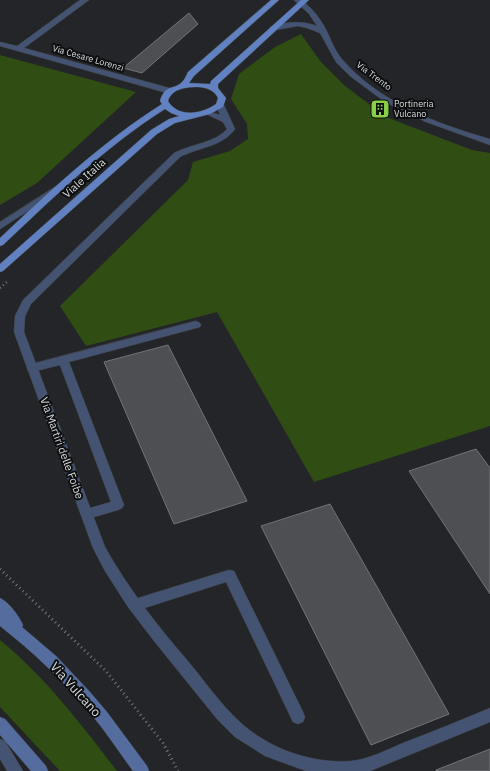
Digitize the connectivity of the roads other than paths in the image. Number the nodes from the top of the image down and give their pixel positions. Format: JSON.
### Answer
{"nodes":[{"id":1,"x":85,"y":0,"type":"edge"},
{"id":2,"x":275,"y":0,"type":"edge"},
{"id":3,"x":302,"y":1,"type":"edge"},
{"id":4,"x":273,"y":29,"type":"junction"},
{"id":5,"x":323,"y":32,"type":"junction"},
{"id":6,"x":0,"y":44,"type":"edge"},
{"id":7,"x":18,"y":49,"type":"junction"},
{"id":8,"x":184,"y":86,"type":"junction"},
{"id":9,"x":214,"y":89,"type":"junction"},
{"id":10,"x":170,"y":91,"type":"junction"},
{"id":11,"x":166,"y":105,"type":"junction"},
{"id":12,"x":220,"y":105,"type":"junction"},
{"id":13,"x":208,"y":113,"type":"junction"},
{"id":14,"x":191,"y":115,"type":"junction"},
{"id":15,"x":226,"y":120,"type":"junction"},
{"id":16,"x":490,"y":142,"type":"edge"},
{"id":17,"x":60,"y":186,"type":"junction"},
{"id":18,"x":0,"y":226,"type":"edge"},
{"id":19,"x":0,"y":243,"type":"edge"},
{"id":20,"x":0,"y":269,"type":"edge"},
{"id":21,"x":196,"y":325,"type":"dead end"},
{"id":22,"x":63,"y":359,"type":"junction"},
{"id":23,"x":32,"y":368,"type":"junction"},
{"id":24,"x":87,"y":514,"type":"junction"},
{"id":25,"x":0,"y":604,"type":"edge"},
{"id":26,"x":135,"y":605,"type":"junction"},
{"id":27,"x":0,"y":618,"type":"edge"},
{"id":28,"x":28,"y":639,"type":"junction"},
{"id":29,"x":490,"y":715,"type":"edge"},
{"id":30,"x":298,"y":717,"type":"dead end"},
{"id":31,"x":0,"y":724,"type":"edge"},
{"id":32,"x":0,"y":746,"type":"edge"},
{"id":33,"x":376,"y":767,"type":"edge"},
{"id":34,"x":330,"y":770,"type":"edge"},
{"id":35,"x":16,"y":771,"type":"edge"},
{"id":36,"x":41,"y":771,"type":"edge"},
{"id":37,"x":142,"y":771,"type":"edge"}],
"edges":[{"from":1,"to":7,"type":"street"},
{"from":2,"to":8,"type":"main road"},
{"from":3,"to":4,"type":"main road"},
{"from":3,"to":5,"type":"street","name":"Via Trento"},
{"from":4,"to":5,"type":"street"},
{"from":4,"to":9,"type":"main road"},
{"from":5,"to":16,"type":"street","name":"Via Trento"},
{"from":6,"to":7,"type":"street","name":"Via Cesare Lorenzi"},
{"from":7,"to":10,"type":"street","name":"Via Cesare Lorenzi"},
{"from":8,"to":9,"type":"main road"},
{"from":8,"to":10,"type":"main road"},
{"from":9,"to":12,"type":"main road"},
{"from":10,"to":11,"type":"main road"},
{"from":11,"to":14,"type":"main road","name":"Viale Italia"},
{"from":11,"to":17,"type":"main road","name":"Viale Italia"},
{"from":12,"to":13,"type":"main road","name":"Viale Italia"},
{"from":12,"to":15,"type":"street","name":"Via Martiri delle Foibe"},
{"from":13,"to":14,"type":"main road","name":"Viale Italia"},
{"from":13,"to":15,"type":"street"},
{"from":14,"to":20,"type":"main road","name":"Viale Italia"},
{"from":15,"to":23,"type":"street","name":"Via Martiri delle Foibe"},
{"from":17,"to":18,"type":"street"},
{"from":17,"to":19,"type":"main road","name":"Viale Italia"},
{"from":21,"to":22,"type":"street"},
{"from":22,"to":23,"type":"street"},
{"from":22,"to":24,"type":"street"},
{"from":23,"to":24,"type":"street","name":"Via Martiri delle Foibe"},
{"from":24,"to":26,"type":"street","name":"Via Martiri delle Foibe"},
{"from":25,"to":28,"type":"main road"},
{"from":26,"to":30,"type":"street"},
{"from":26,"to":34,"type":"street","name":"Via Martiri delle Foibe"},
{"from":27,"to":28,"type":"main road","name":"Via Vulcano"},
{"from":28,"to":37,"type":"main road","name":"Via Vulcano"},
{"from":29,"to":33,"type":"street","name":"Via Martiri delle Foibe"},
{"from":31,"to":36,"type":"main road"},
{"from":32,"to":35,"type":"street"},
{"from":33,"to":34,"type":"street","name":"Via Martiri delle Foibe"}]}
